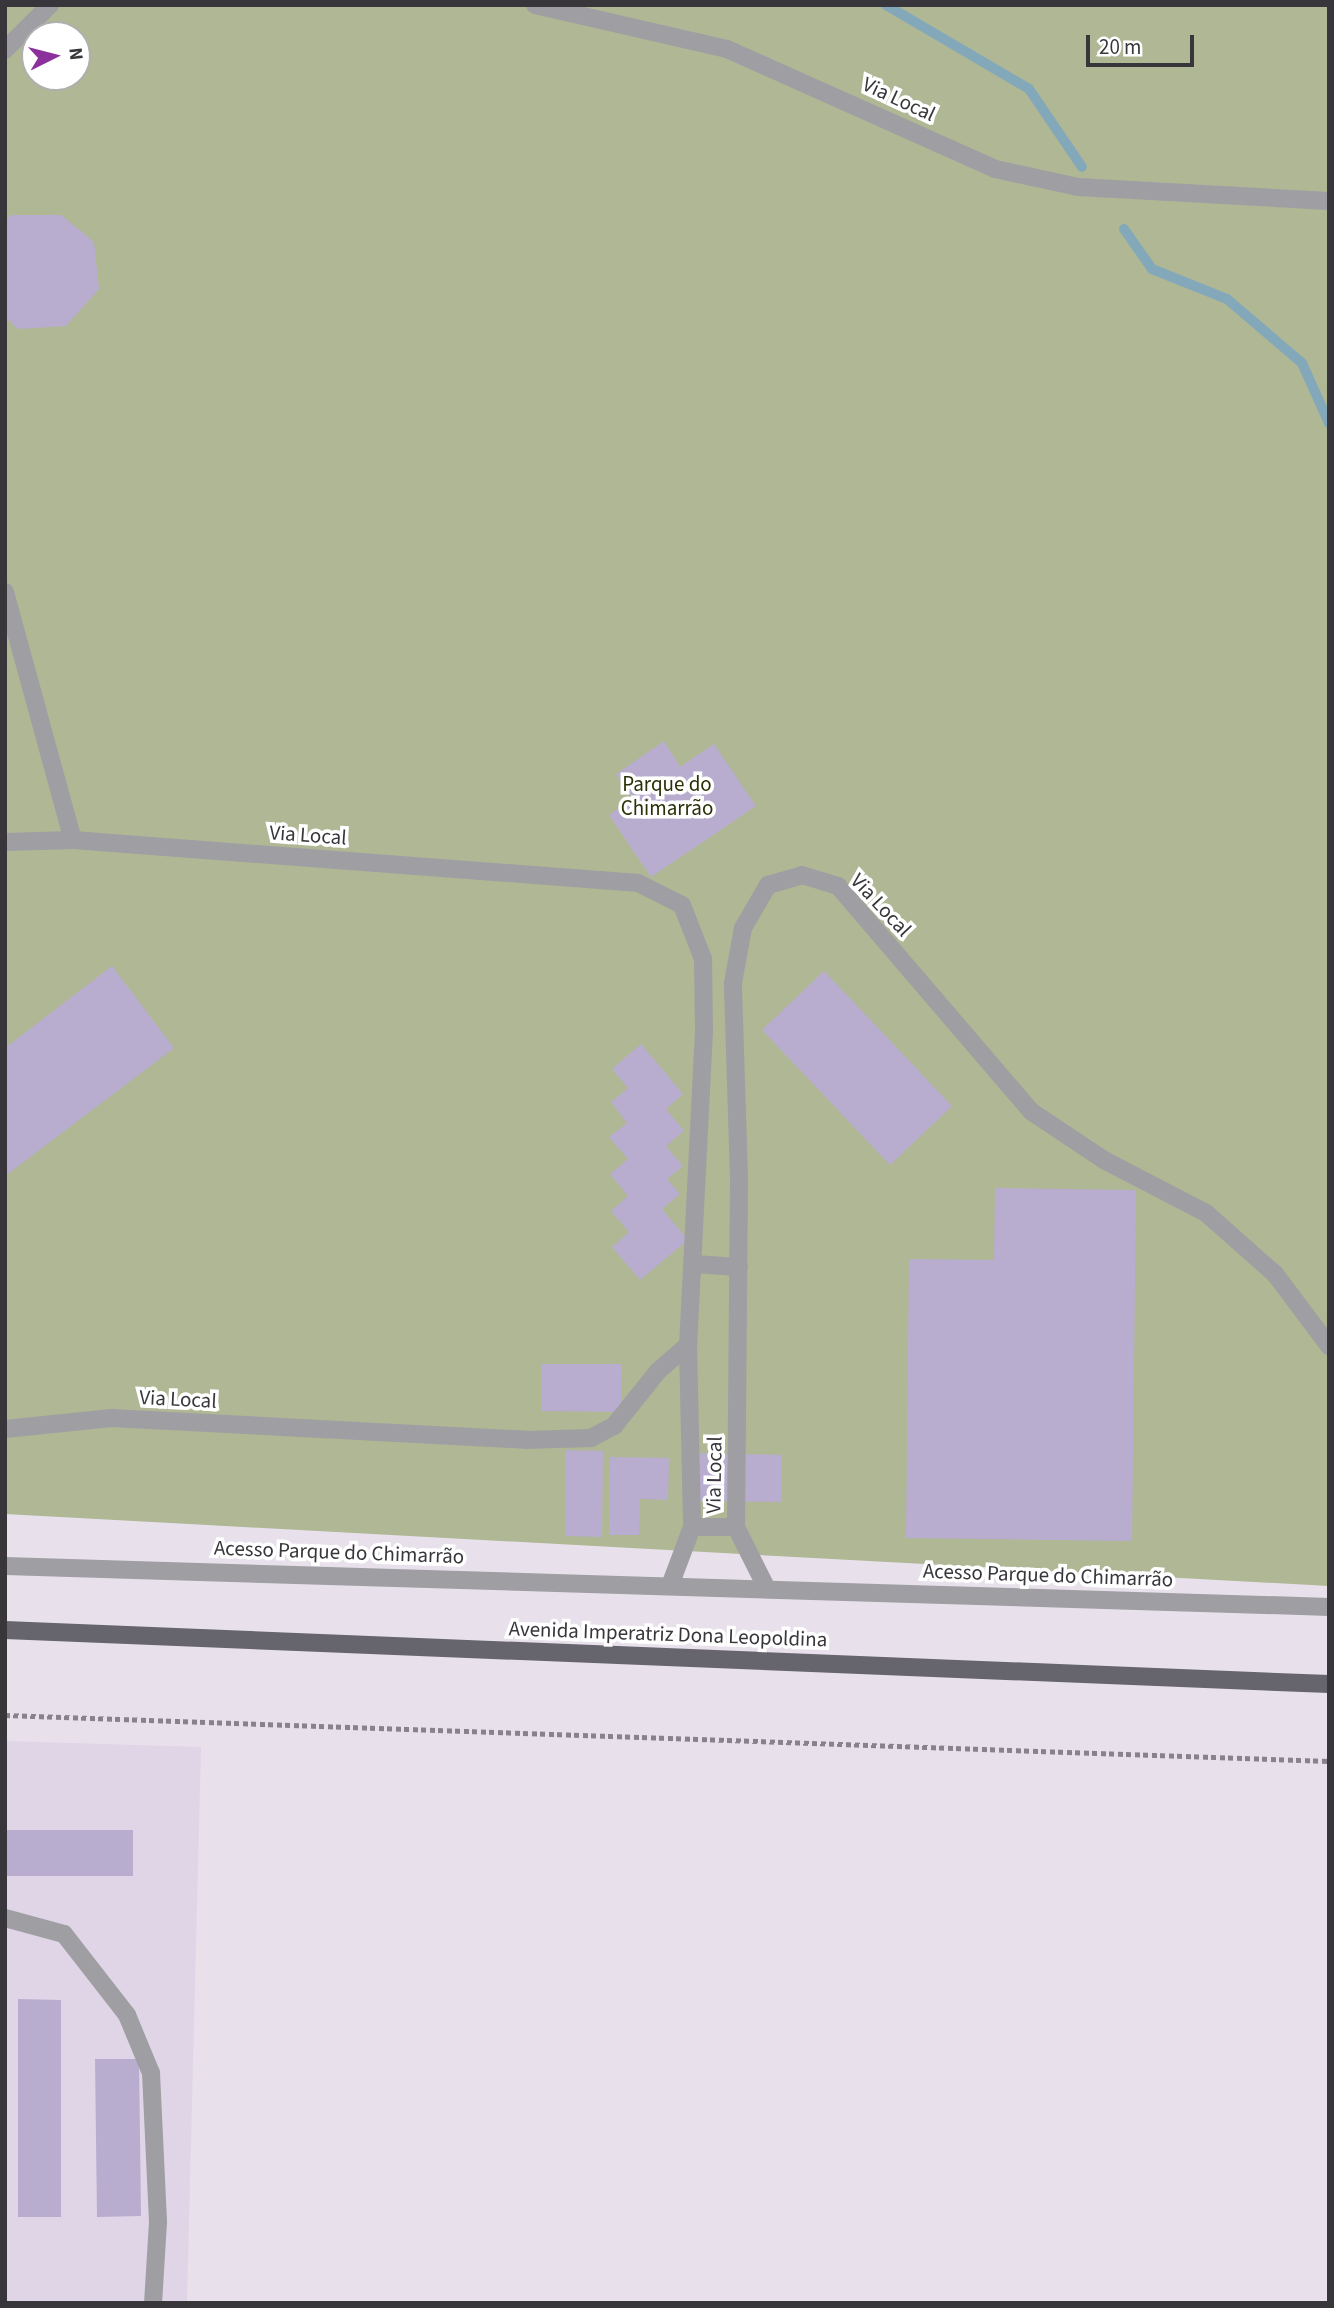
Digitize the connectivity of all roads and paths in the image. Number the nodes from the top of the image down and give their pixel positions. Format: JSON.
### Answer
{"nodes":[{"id":1,"x":50,"y":5,"type":"edge"},
{"id":2,"x":535,"y":5,"type":"edge"},
{"id":3,"x":5,"y":50,"type":"edge"},
{"id":4,"x":1329,"y":201,"type":"edge"},
{"id":5,"x":5,"y":592,"type":"edge"},
{"id":6,"x":72,"y":840,"type":"junction"},
{"id":7,"x":5,"y":842,"type":"edge"},
{"id":8,"x":704,"y":1031,"type":"junction"},
{"id":9,"x":734,"y":1032,"type":"junction"},
{"id":10,"x":694,"y":1264,"type":"junction"},
{"id":11,"x":739,"y":1267,"type":"junction"},
{"id":12,"x":688,"y":1345,"type":"junction"},
{"id":13,"x":1329,"y":1346,"type":"edge"},
{"id":14,"x":5,"y":1429,"type":"edge"},
{"id":15,"x":692,"y":1527,"type":"junction"},
{"id":16,"x":736,"y":1527,"type":"junction"},
{"id":17,"x":5,"y":1566,"type":"edge"},
{"id":18,"x":671,"y":1583,"type":"junction"},
{"id":19,"x":767,"y":1589,"type":"junction"},
{"id":20,"x":1329,"y":1607,"type":"edge"},
{"id":21,"x":5,"y":1630,"type":"edge"},
{"id":22,"x":1329,"y":1684,"type":"edge"},
{"id":23,"x":5,"y":1716,"type":"edge"},
{"id":24,"x":1329,"y":1760,"type":"edge"},
{"id":25,"x":5,"y":1917,"type":"edge"},
{"id":26,"x":153,"y":2303,"type":"edge"}],
"edges":[{"from":1,"to":3,"type":"street"},
{"from":2,"to":4,"type":"street","name":"Via Local"},
{"from":5,"to":6,"type":"street"},
{"from":6,"to":7,"type":"street","name":"Via Local"},
{"from":6,"to":8,"type":"street","name":"Via Local"},
{"from":8,"to":9,"type":"street"},
{"from":8,"to":10,"type":"street","name":"Via Local"},
{"from":9,"to":11,"type":"street","name":"Via Local"},
{"from":9,"to":13,"type":"street","name":"Via Local"},
{"from":10,"to":11,"type":"street"},
{"from":10,"to":12,"type":"street","name":"Via Local"},
{"from":11,"to":16,"type":"street","name":"Via Local"},
{"from":12,"to":14,"type":"street","name":"Via Local"},
{"from":12,"to":15,"type":"street","name":"Via Local"},
{"from":15,"to":16,"type":"street"},
{"from":15,"to":18,"type":"street"},
{"from":16,"to":19,"type":"street"},
{"from":17,"to":18,"type":"street","name":"Acesso Parque do Chimarrão"},
{"from":18,"to":19,"type":"street","name":"Acesso Parque do Chimarrão"},
{"from":19,"to":20,"type":"street","name":"Acesso Parque do Chimarrão"},
{"from":21,"to":22,"type":"main road","name":"Avenida Imperatriz Dona Leopoldina"},
{"from":23,"to":24,"type":"path"},
{"from":25,"to":26,"type":"street"}]}
